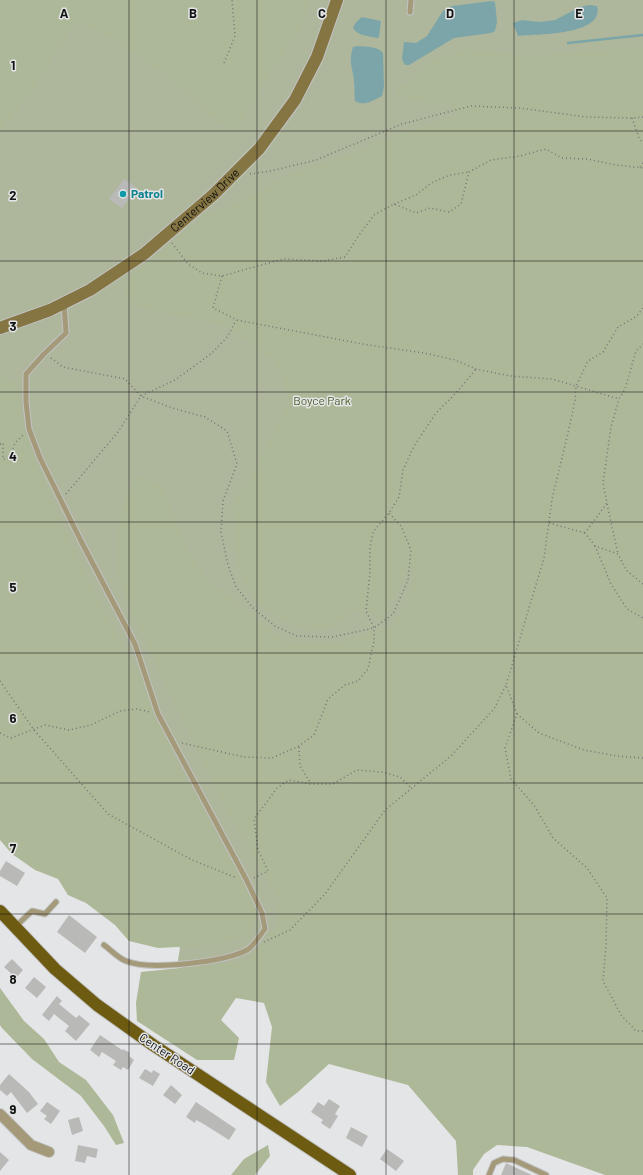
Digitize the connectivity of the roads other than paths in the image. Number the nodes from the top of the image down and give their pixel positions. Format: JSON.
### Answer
{"nodes":[{"id":1,"x":337,"y":0,"type":"edge"},
{"id":2,"x":411,"y":0,"type":"edge"},
{"id":3,"x":410,"y":12,"type":"dead end"},
{"id":4,"x":64,"y":303,"type":"junction"},
{"id":5,"x":0,"y":328,"type":"edge"},
{"id":6,"x":56,"y":902,"type":"dead end"},
{"id":7,"x":0,"y":911,"type":"edge"},
{"id":8,"x":15,"y":927,"type":"junction"},
{"id":9,"x":104,"y":945,"type":"dead end"},
{"id":10,"x":0,"y":1114,"type":"edge"},
{"id":11,"x":49,"y":1152,"type":"dead end"},
{"id":12,"x":350,"y":1175,"type":"edge"},
{"id":13,"x":489,"y":1175,"type":"edge"},
{"id":14,"x":546,"y":1175,"type":"edge"}],
"edges":[{"from":1,"to":4,"type":"street","name":"Centerview Drive"},
{"from":2,"to":3,"type":"lane"},
{"from":4,"to":5,"type":"street","name":"Centerview Drive"},
{"from":4,"to":9,"type":"lane"},
{"from":6,"to":8,"type":"lane"},
{"from":7,"to":8,"type":"main road","name":"Center Road"},
{"from":8,"to":12,"type":"main road","name":"Center Road"},
{"from":10,"to":11,"type":"street"},
{"from":13,"to":14,"type":"lane"}]}
